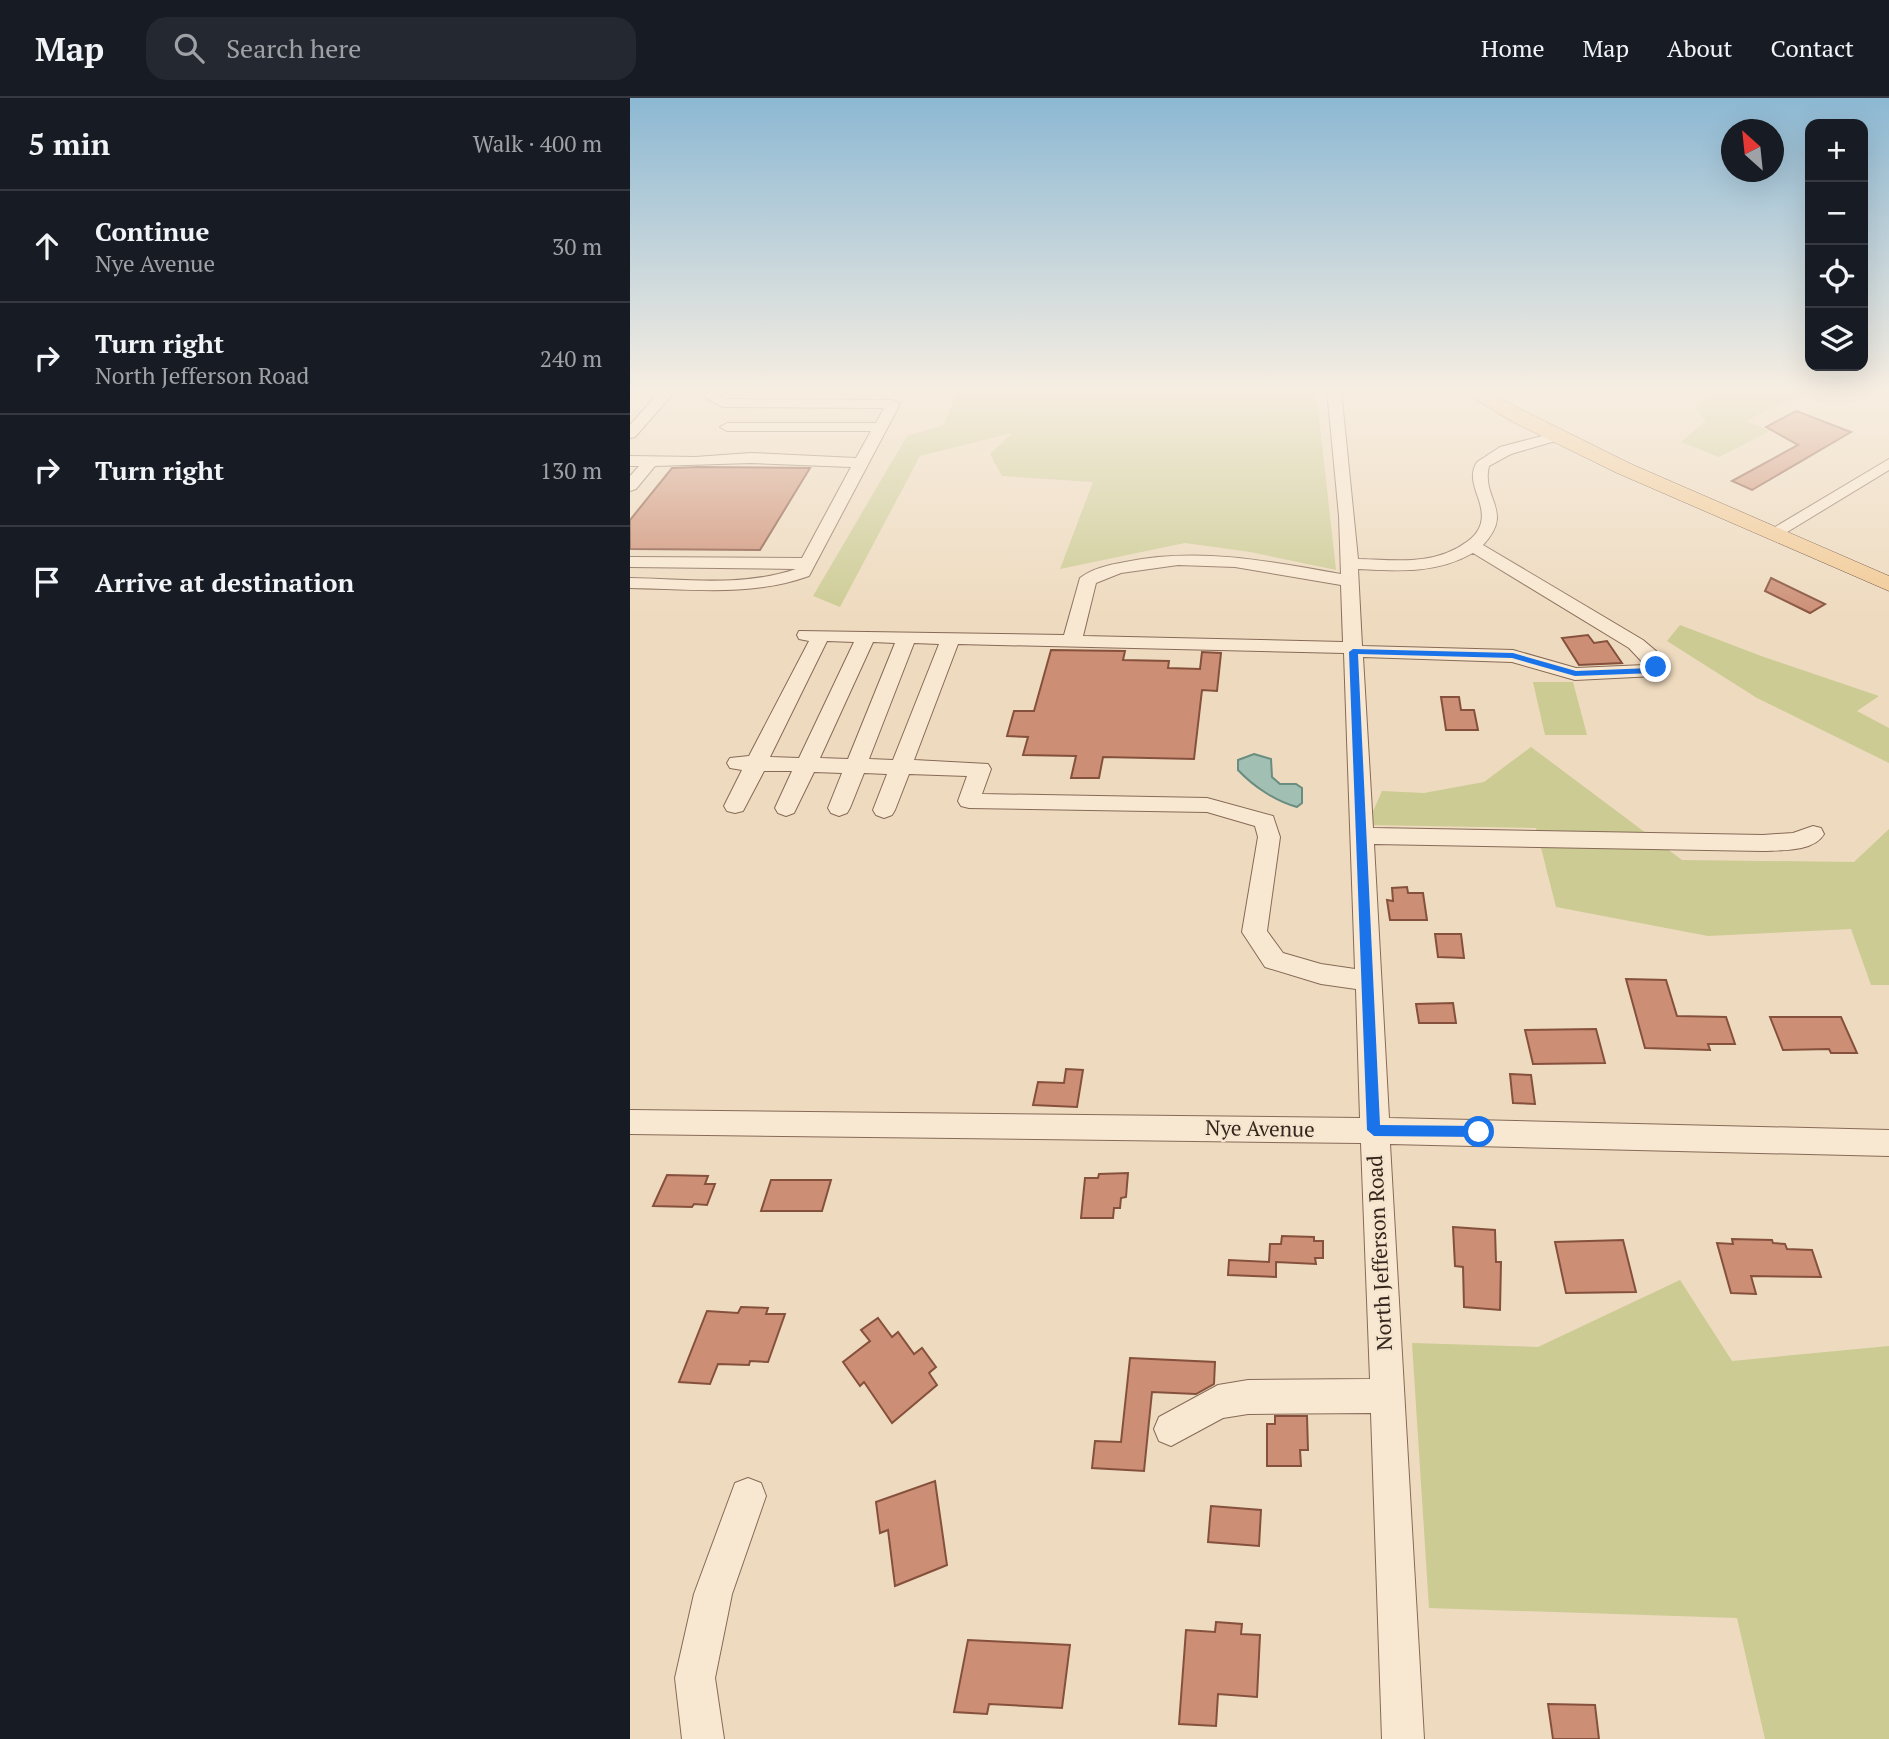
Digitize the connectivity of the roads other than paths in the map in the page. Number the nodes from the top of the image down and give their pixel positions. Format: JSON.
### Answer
{"nodes":[{"id":1,"x":646,"y":467,"type":"edge"},
{"id":2,"x":860,"y":467,"type":"edge"},
{"id":3,"x":1341,"y":467,"type":"edge"},
{"id":4,"x":1481,"y":467,"type":"edge"},
{"id":5,"x":1625,"y":467,"type":"edge"},
{"id":6,"x":1885,"y":467,"type":"edge"},
{"id":7,"x":630,"y":486,"type":"edge"},
{"id":8,"x":1773,"y":533,"type":"junction"},
{"id":9,"x":1474,"y":547,"type":"junction"},
{"id":10,"x":630,"y":562,"type":"edge"},
{"id":11,"x":809,"y":563,"type":"junction"},
{"id":12,"x":1350,"y":572,"type":"junction"},
{"id":13,"x":630,"y":583,"type":"edge"},
{"id":14,"x":1889,"y":584,"type":"edge"},
{"id":15,"x":866,"y":636,"type":"junction"},
{"id":16,"x":907,"y":637,"type":"junction"},
{"id":17,"x":951,"y":638,"type":"junction"},
{"id":18,"x":1072,"y":641,"type":"junction"},
{"id":19,"x":1353,"y":650,"type":"junction"},
{"id":20,"x":747,"y":763,"type":"junction"},
{"id":21,"x":806,"y":764,"type":"junction"},
{"id":22,"x":856,"y":766,"type":"junction"},
{"id":23,"x":903,"y":767,"type":"junction"},
{"id":24,"x":735,"y":806,"type":"dead end"},
{"id":25,"x":786,"y":808,"type":"dead end"},
{"id":26,"x":839,"y":808,"type":"dead end"},
{"id":27,"x":884,"y":810,"type":"dead end"},
{"id":28,"x":1813,"y":834,"type":"dead end"},
{"id":29,"x":1361,"y":836,"type":"junction"},
{"id":30,"x":1367,"y":981,"type":"junction"},
{"id":31,"x":630,"y":1122,"type":"edge"},
{"id":32,"x":1374,"y":1130,"type":"junction"},
{"id":33,"x":1889,"y":1143,"type":"edge"},
{"id":34,"x":1387,"y":1396,"type":"junction"},
{"id":35,"x":1171,"y":1429,"type":"dead end"},
{"id":36,"x":748,"y":1496,"type":"dead end"},
{"id":37,"x":704,"y":1739,"type":"edge"},
{"id":38,"x":1403,"y":1739,"type":"edge"}],
"edges":[{"from":1,"to":7,"type":"street"},
{"from":2,"to":11,"type":"street"},
{"from":3,"to":12,"type":"street","name":"North Jefferson Road"},
{"from":4,"to":9,"type":"street"},
{"from":5,"to":8,"type":"main road"},
{"from":6,"to":8,"type":"street"},
{"from":8,"to":14,"type":"main road"},
{"from":9,"to":12,"type":"street"},
{"from":9,"to":19,"type":"street"},
{"from":10,"to":11,"type":"street"},
{"from":11,"to":13,"type":"street"},
{"from":12,"to":18,"type":"street"},
{"from":12,"to":19,"type":"street","name":"North Jefferson Road"},
{"from":15,"to":16,"type":"street"},
{"from":15,"to":20,"type":"street"},
{"from":15,"to":21,"type":"street"},
{"from":16,"to":17,"type":"street"},
{"from":16,"to":22,"type":"street"},
{"from":17,"to":18,"type":"street"},
{"from":17,"to":23,"type":"street"},
{"from":18,"to":19,"type":"street"},
{"from":19,"to":29,"type":"street","name":"North Jefferson Road"},
{"from":20,"to":21,"type":"street"},
{"from":20,"to":24,"type":"street"},
{"from":21,"to":22,"type":"street"},
{"from":21,"to":25,"type":"street"},
{"from":22,"to":23,"type":"street"},
{"from":22,"to":26,"type":"street"},
{"from":23,"to":27,"type":"street"},
{"from":23,"to":30,"type":"street"},
{"from":28,"to":29,"type":"street"},
{"from":29,"to":30,"type":"street","name":"North Jefferson Road"},
{"from":30,"to":32,"type":"street","name":"North Jefferson Road"},
{"from":31,"to":32,"type":"street","name":"Nye Avenue"},
{"from":32,"to":33,"type":"street","name":"Nye Avenue"},
{"from":32,"to":34,"type":"street","name":"North Jefferson Road"},
{"from":34,"to":35,"type":"street"},
{"from":34,"to":38,"type":"street","name":"North Jefferson Road"},
{"from":36,"to":37,"type":"street"}]}
